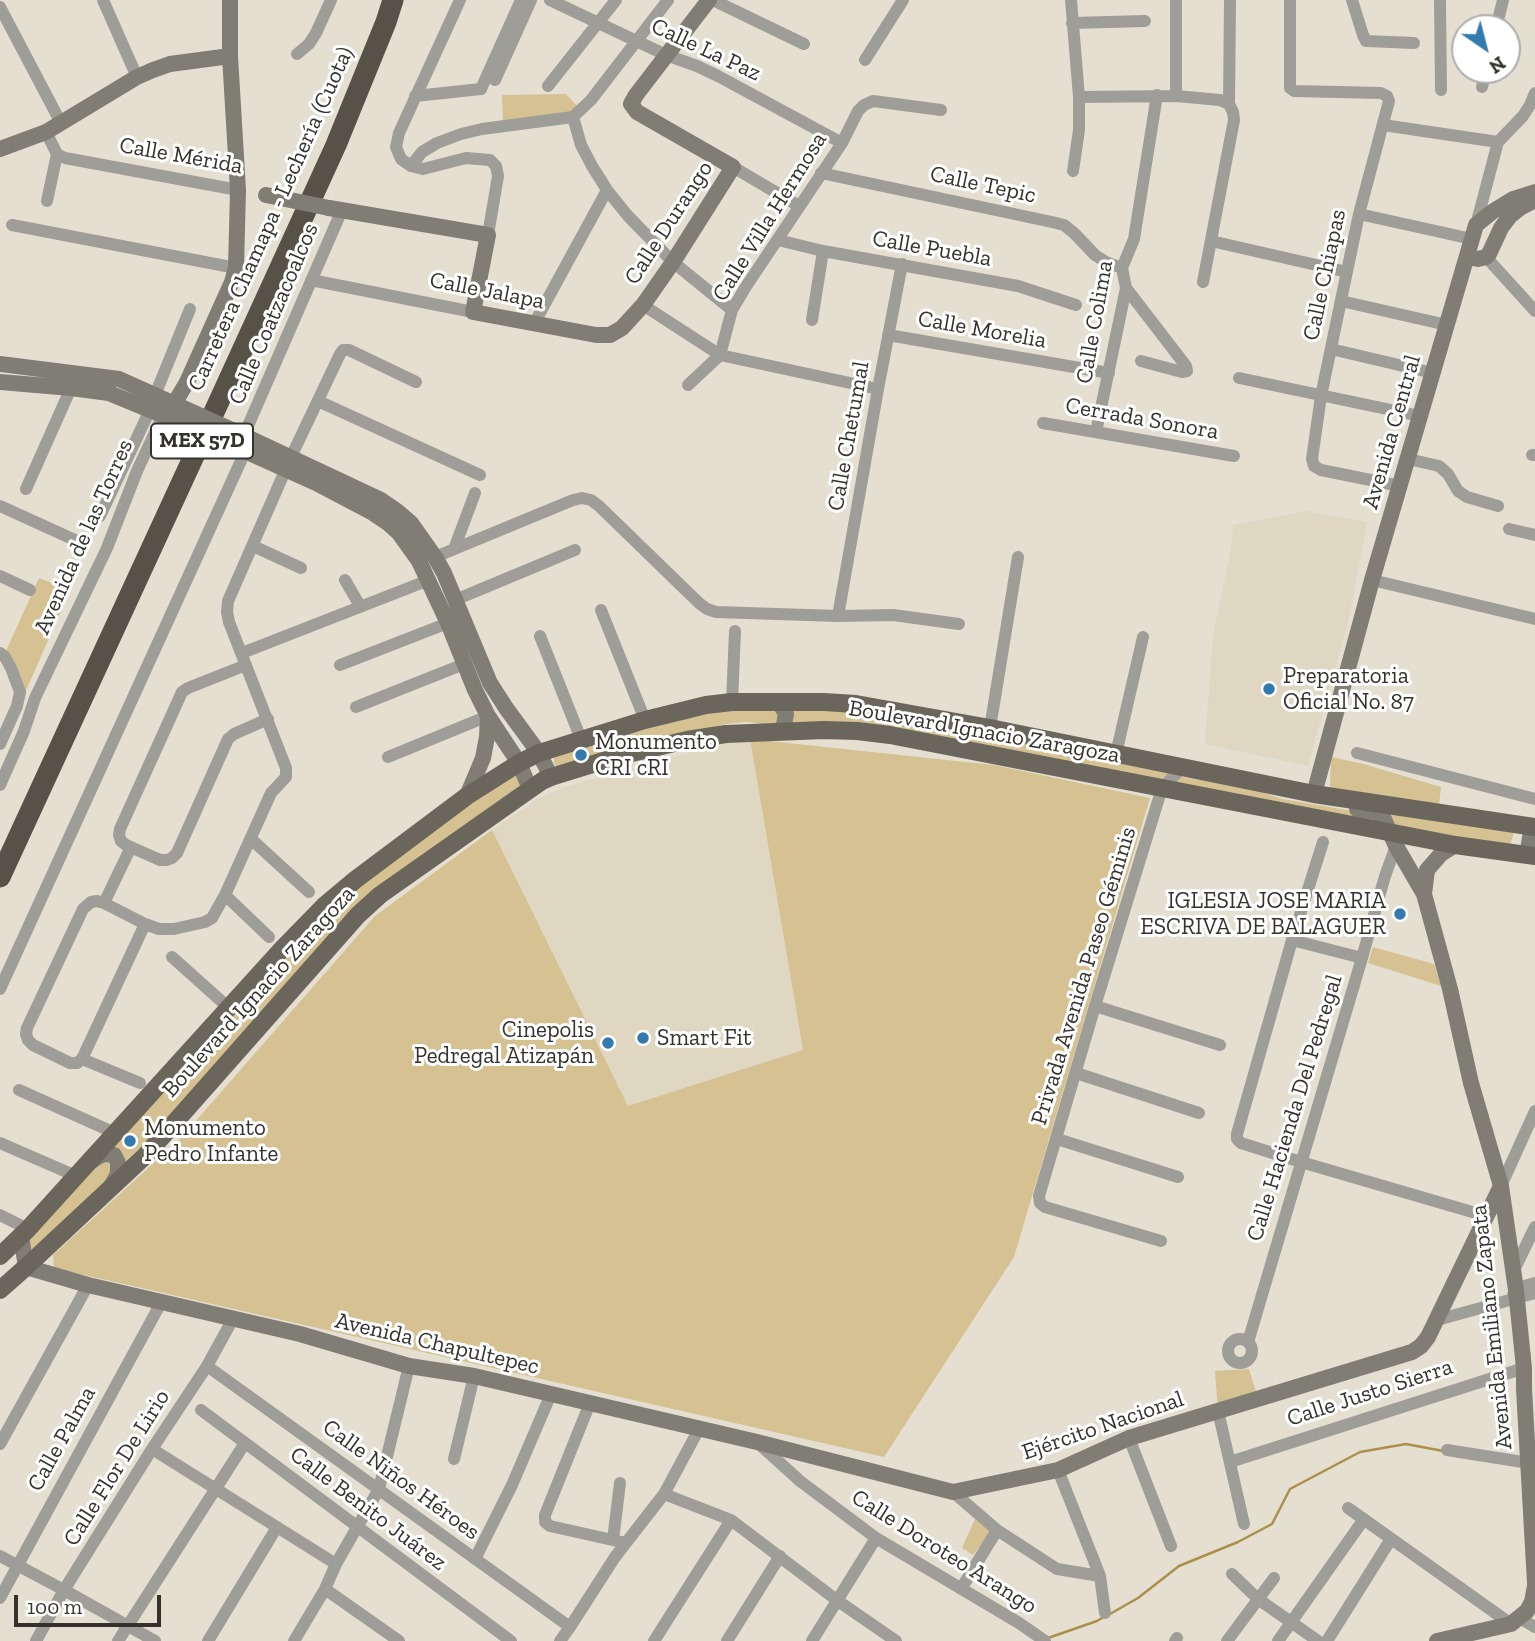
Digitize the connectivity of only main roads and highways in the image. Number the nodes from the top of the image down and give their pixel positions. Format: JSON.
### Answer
{"nodes":[{"id":1,"x":379,"y":0,"type":"edge"},
{"id":2,"x":393,"y":0,"type":"edge"},
{"id":3,"x":1534,"y":826,"type":"edge"},
{"id":4,"x":0,"y":844,"type":"edge"},
{"id":5,"x":1531,"y":855,"type":"edge"},
{"id":6,"x":0,"y":877,"type":"edge"},
{"id":7,"x":0,"y":1255,"type":"edge"},
{"id":8,"x":0,"y":1290,"type":"edge"}],
"edges":[{"from":1,"to":4,"type":"highway","name":"Carretera Chamapa - Lechería (Cuota)","number":"MEX 57D"},
{"from":2,"to":6,"type":"highway","name":"Carretera Chamapa - Lechería (Cuota)","number":"MEX 57D"},
{"from":3,"to":7,"type":"main road","name":"Boulevard Ignacio Zaragoza"},
{"from":5,"to":8,"type":"main road","name":"Boulevard Ignacio Zaragoza"}]}
